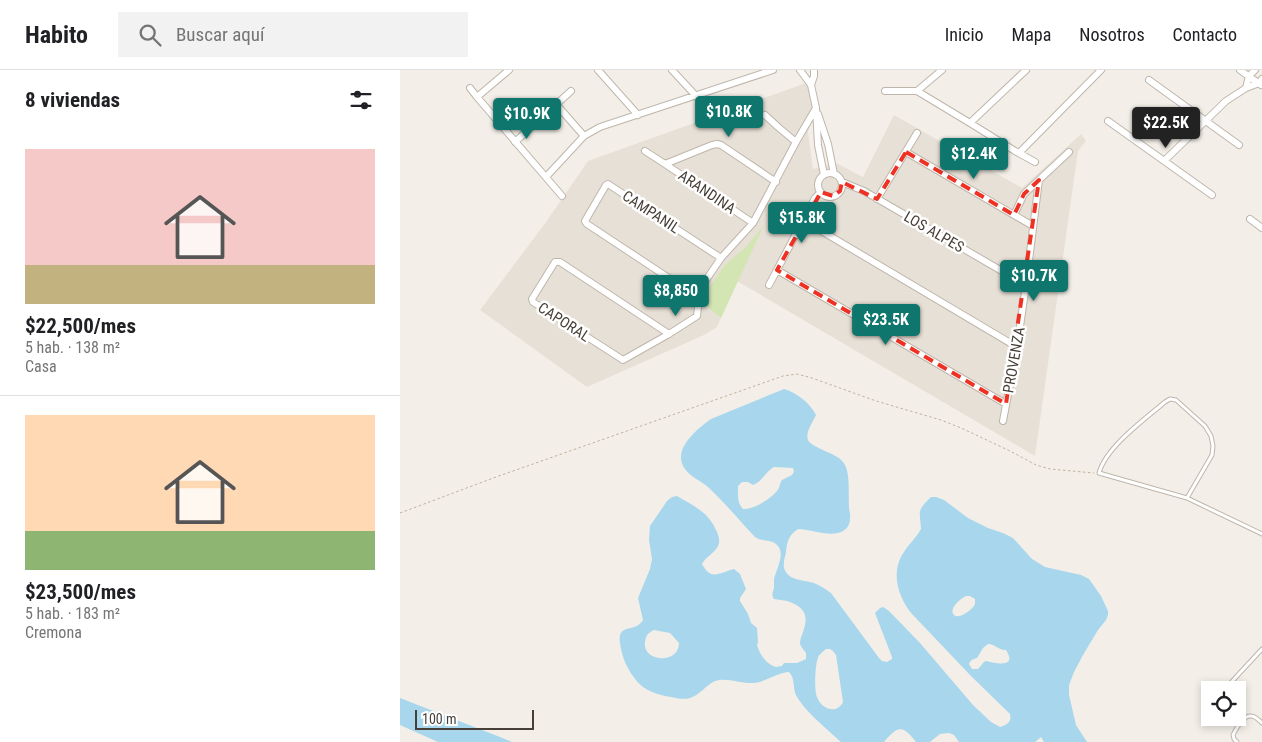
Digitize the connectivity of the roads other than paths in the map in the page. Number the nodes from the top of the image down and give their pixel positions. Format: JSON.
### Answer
{"nodes":[{"id":1,"x":510,"y":70,"type":"edge"},
{"id":2,"x":598,"y":70,"type":"edge"},
{"id":3,"x":672,"y":70,"type":"edge"},
{"id":4,"x":685,"y":70,"type":"edge"},
{"id":5,"x":773,"y":70,"type":"edge"},
{"id":6,"x":800,"y":70,"type":"edge"},
{"id":7,"x":814,"y":70,"type":"edge"},
{"id":8,"x":942,"y":70,"type":"edge"},
{"id":9,"x":1026,"y":70,"type":"edge"},
{"id":10,"x":1102,"y":70,"type":"edge"},
{"id":11,"x":1240,"y":70,"type":"edge"},
{"id":12,"x":1255,"y":70,"type":"edge"},
{"id":13,"x":678,"y":76,"type":"junction"},
{"id":14,"x":1249,"y":76,"type":"junction"},
{"id":15,"x":1150,"y":80,"type":"dead end"},
{"id":16,"x":1261,"y":83,"type":"edge"},
{"id":17,"x":811,"y":85,"type":"junction"},
{"id":18,"x":470,"y":88,"type":"dead end"},
{"id":19,"x":1246,"y":88,"type":"junction"},
{"id":20,"x":570,"y":91,"type":"dead end"},
{"id":21,"x":885,"y":91,"type":"dead end"},
{"id":22,"x":917,"y":91,"type":"junction"},
{"id":23,"x":696,"y":96,"type":"junction"},
{"id":24,"x":477,"y":97,"type":"junction"},
{"id":25,"x":556,"y":104,"type":"junction"},
{"id":26,"x":816,"y":108,"type":"junction"},
{"id":27,"x":638,"y":115,"type":"junction"},
{"id":28,"x":765,"y":115,"type":"dead end"},
{"id":29,"x":1205,"y":120,"type":"junction"},
{"id":30,"x":1108,"y":121,"type":"dead end"},
{"id":31,"x":970,"y":123,"type":"junction"},
{"id":32,"x":917,"y":133,"type":"dead end"},
{"id":33,"x":584,"y":136,"type":"junction"},
{"id":34,"x":515,"y":142,"type":"junction"},
{"id":35,"x":796,"y":142,"type":"junction"},
{"id":36,"x":1239,"y":145,"type":"dead end"},
{"id":37,"x":645,"y":151,"type":"dead end"},
{"id":38,"x":906,"y":152,"type":"junction"},
{"id":39,"x":1069,"y":152,"type":"dead end"},
{"id":40,"x":1019,"y":154,"type":"junction"},
{"id":41,"x":1164,"y":161,"type":"junction"},
{"id":42,"x":1036,"y":162,"type":"dead end"},
{"id":43,"x":665,"y":164,"type":"junction"},
{"id":44,"x":834,"y":174,"type":"junction"},
{"id":45,"x":824,"y":175,"type":"junction"},
{"id":46,"x":546,"y":177,"type":"junction"},
{"id":47,"x":1039,"y":180,"type":"junction"},
{"id":48,"x":776,"y":182,"type":"junction"},
{"id":49,"x":842,"y":182,"type":"junction"},
{"id":50,"x":821,"y":192,"type":"junction"},
{"id":51,"x":1212,"y":195,"type":"dead end"},
{"id":52,"x":562,"y":196,"type":"dead end"},
{"id":53,"x":877,"y":199,"type":"junction"},
{"id":54,"x":1014,"y":215,"type":"junction"},
{"id":55,"x":1250,"y":219,"type":"dead end"},
{"id":56,"x":803,"y":220,"type":"junction"},
{"id":57,"x":753,"y":224,"type":"junction"},
{"id":58,"x":1033,"y":226,"type":"junction"},
{"id":59,"x":1262,"y":228,"type":"edge"},
{"id":60,"x":721,"y":258,"type":"junction"},
{"id":61,"x":777,"y":270,"type":"junction"},
{"id":62,"x":769,"y":285,"type":"dead end"},
{"id":63,"x":1026,"y":285,"type":"junction"},
{"id":64,"x":699,"y":298,"type":"junction"},
{"id":65,"x":669,"y":334,"type":"junction"},
{"id":66,"x":1017,"y":347,"type":"junction"},
{"id":67,"x":1006,"y":404,"type":"junction"},
{"id":68,"x":1003,"y":421,"type":"dead end"},
{"id":69,"x":1187,"y":498,"type":"junction"},
{"id":70,"x":1262,"y":534,"type":"edge"},
{"id":71,"x":1262,"y":648,"type":"edge"},
{"id":72,"x":1232,"y":681,"type":"edge"},
{"id":73,"x":1246,"y":719,"type":"edge"},
{"id":74,"x":1262,"y":722,"type":"edge"},
{"id":75,"x":1238,"y":726,"type":"edge"},
{"id":76,"x":1237,"y":742,"type":"edge"}],
"edges":[{"from":1,"to":24,"type":"street"},
{"from":2,"to":27,"type":"street"},
{"from":3,"to":13,"type":"street"},
{"from":4,"to":13,"type":"street"},
{"from":5,"to":23,"type":"street"},
{"from":6,"to":17,"type":"street"},
{"from":7,"to":17,"type":"street"},
{"from":8,"to":22,"type":"street"},
{"from":9,"to":31,"type":"street"},
{"from":10,"to":40,"type":"street"},
{"from":11,"to":14,"type":"street"},
{"from":12,"to":14,"type":"street"},
{"from":13,"to":23,"type":"street"},
{"from":14,"to":16,"type":"street"},
{"from":14,"to":19,"type":"street"},
{"from":15,"to":29,"type":"street"},
{"from":16,"to":19,"type":"street"},
{"from":17,"to":26,"type":"street"},
{"from":18,"to":24,"type":"street"},
{"from":19,"to":29,"type":"street"},
{"from":20,"to":25,"type":"street"},
{"from":21,"to":22,"type":"street"},
{"from":22,"to":31,"type":"street"},
{"from":23,"to":27,"type":"street"},
{"from":24,"to":34,"type":"street"},
{"from":25,"to":33,"type":"street"},
{"from":25,"to":34,"type":"street"},
{"from":26,"to":35,"type":"street"},
{"from":26,"to":44,"type":"street"},
{"from":26,"to":45,"type":"street"},
{"from":27,"to":33,"type":"street"},
{"from":28,"to":35,"type":"street"},
{"from":29,"to":36,"type":"street"},
{"from":29,"to":41,"type":"street"},
{"from":30,"to":41,"type":"street"},
{"from":31,"to":40,"type":"street"},
{"from":32,"to":38,"type":"street"},
{"from":33,"to":46,"type":"street"},
{"from":34,"to":46,"type":"street"},
{"from":35,"to":48,"type":"street"},
{"from":37,"to":43,"type":"street"},
{"from":38,"to":53,"type":"street"},
{"from":38,"to":54,"type":"street"},
{"from":39,"to":47,"type":"street"},
{"from":40,"to":42,"type":"street"},
{"from":41,"to":51,"type":"street"},
{"from":43,"to":48,"type":"street","name":"ARANDINA"},
{"from":43,"to":57,"type":"street","name":"ARANDINA"},
{"from":44,"to":45,"type":"street"},
{"from":44,"to":49,"type":"street"},
{"from":45,"to":50,"type":"street"},
{"from":46,"to":52,"type":"street"},
{"from":47,"to":54,"type":"street"},
{"from":47,"to":58,"type":"street","name":"PROVENZA"},
{"from":48,"to":57,"type":"street"},
{"from":49,"to":50,"type":"street"},
{"from":49,"to":53,"type":"street","name":"LOS ALPES"},
{"from":50,"to":56,"type":"street"},
{"from":53,"to":63,"type":"street","name":"LOS ALPES"},
{"from":54,"to":58,"type":"street"},
{"from":55,"to":59,"type":"street"},
{"from":56,"to":61,"type":"street"},
{"from":56,"to":66,"type":"street"},
{"from":57,"to":60,"type":"street"},
{"from":58,"to":63,"type":"street","name":"PROVENZA"},
{"from":60,"to":64,"type":"street"},
{"from":60,"to":64,"type":"street","name":"CAMPANIL"},
{"from":61,"to":62,"type":"street"},
{"from":61,"to":67,"type":"street"},
{"from":63,"to":66,"type":"street","name":"PROVENZA"},
{"from":64,"to":65,"type":"street"},
{"from":65,"to":65,"type":"street","name":"CAPORAL"},
{"from":66,"to":67,"type":"street","name":"PROVENZA"},
{"from":67,"to":68,"type":"street","name":"PROVENZA"},
{"from":69,"to":69,"type":"lane"},
{"from":69,"to":70,"type":"lane"},
{"from":71,"to":72,"type":"lane"},
{"from":73,"to":74,"type":"lane"},
{"from":75,"to":76,"type":"lane"}]}
